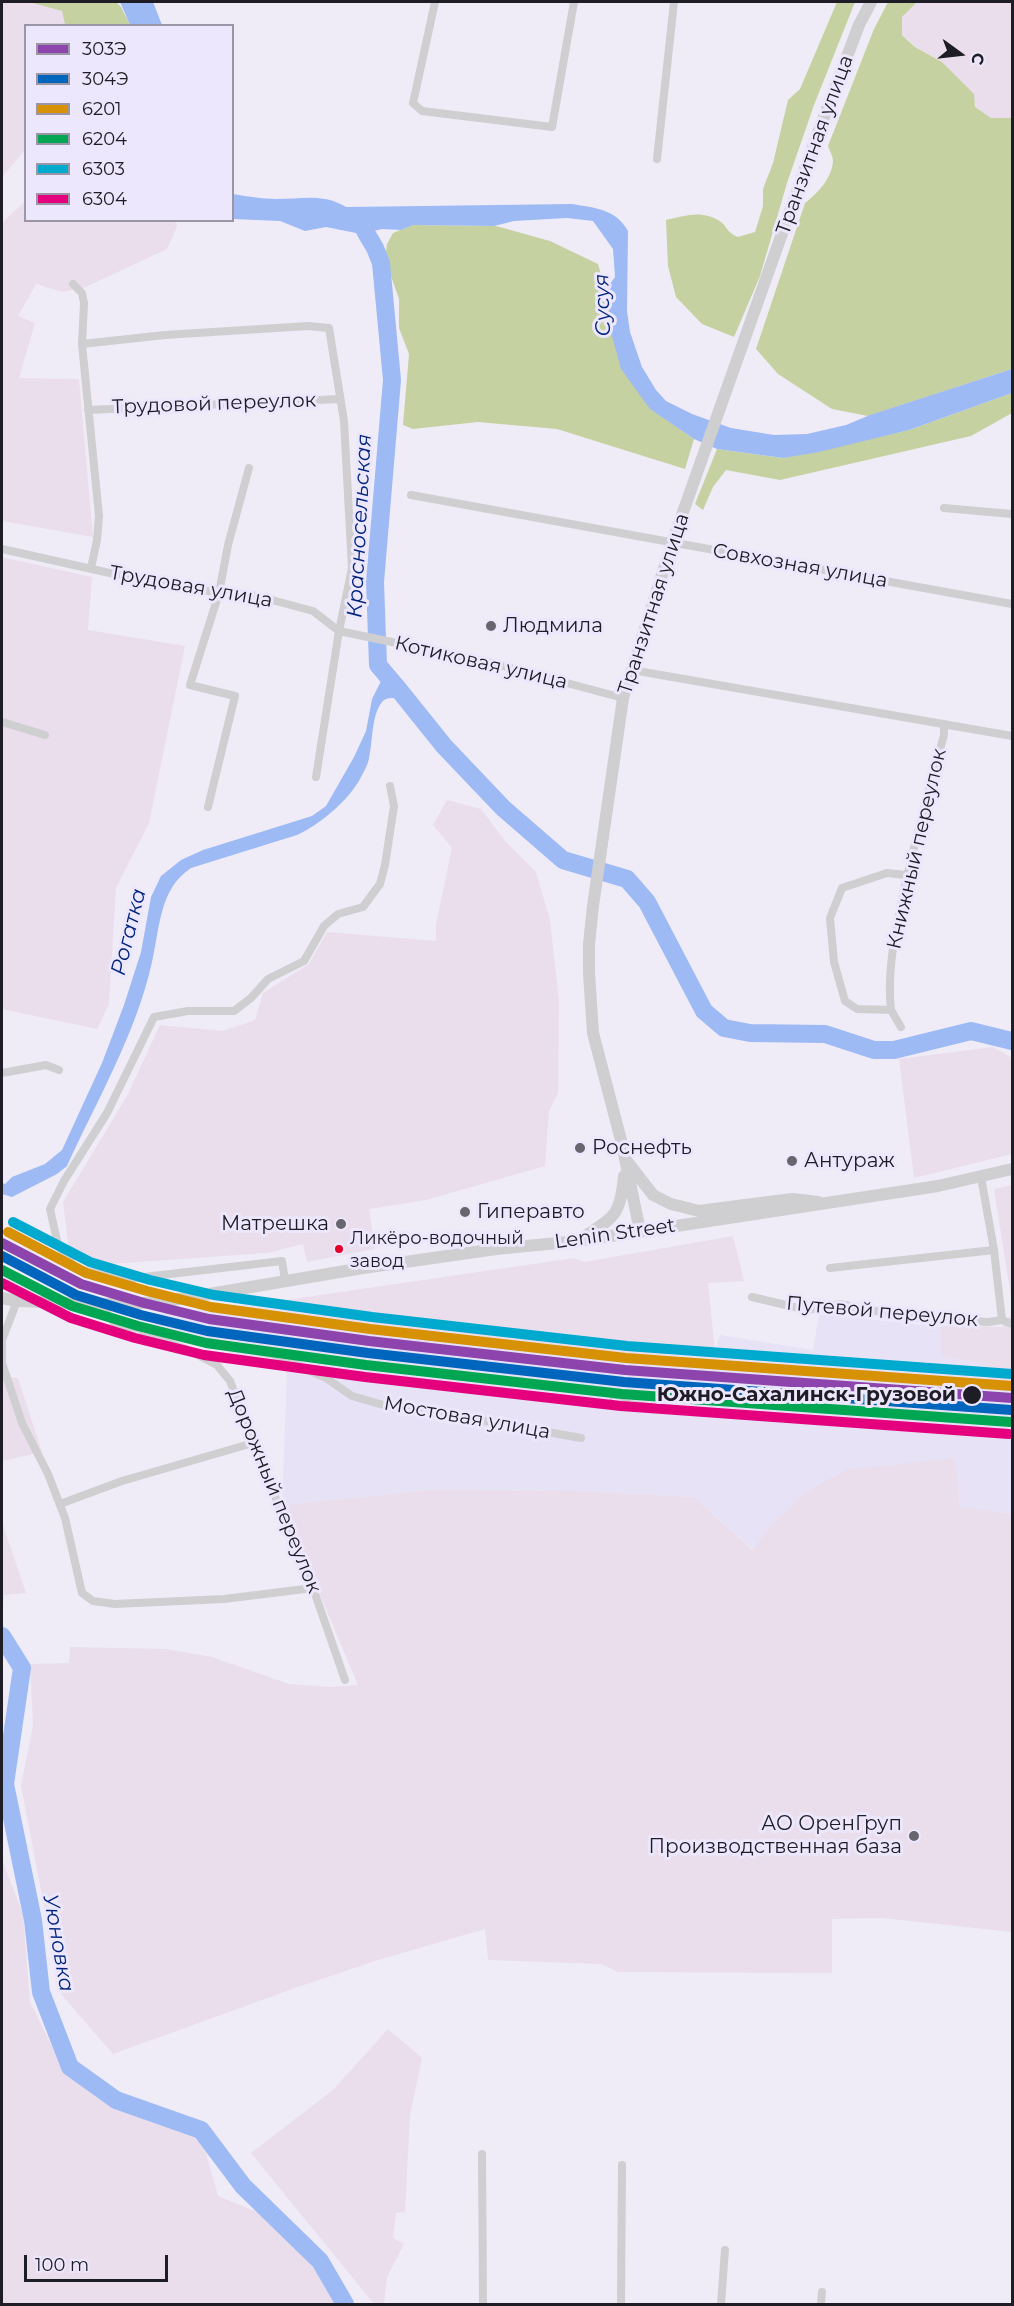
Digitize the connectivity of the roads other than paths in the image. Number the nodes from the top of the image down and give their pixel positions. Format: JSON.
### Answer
{"nodes":[{"id":1,"x":435,"y":2,"type":"edge"},
{"id":2,"x":574,"y":2,"type":"edge"},
{"id":3,"x":675,"y":2,"type":"edge"},
{"id":4,"x":871,"y":2,"type":"edge"},
{"id":5,"x":657,"y":159,"type":"dead end"},
{"id":6,"x":74,"y":284,"type":"dead end"},
{"id":7,"x":82,"y":344,"type":"junction"},
{"id":8,"x":340,"y":399,"type":"junction"},
{"id":9,"x":88,"y":410,"type":"junction"},
{"id":10,"x":249,"y":468,"type":"dead end"},
{"id":11,"x":411,"y":495,"type":"dead end"},
{"id":12,"x":944,"y":508,"type":"dead end"},
{"id":13,"x":1012,"y":514,"type":"edge"},
{"id":14,"x":672,"y":543,"type":"junction"},
{"id":15,"x":2,"y":549,"type":"edge"},
{"id":16,"x":91,"y":568,"type":"junction"},
{"id":17,"x":219,"y":593,"type":"junction"},
{"id":18,"x":1012,"y":604,"type":"edge"},
{"id":19,"x":339,"y":631,"type":"junction"},
{"id":20,"x":632,"y":670,"type":"junction"},
{"id":21,"x":623,"y":698,"type":"junction"},
{"id":22,"x":2,"y":722,"type":"edge"},
{"id":23,"x":944,"y":724,"type":"junction"},
{"id":24,"x":45,"y":735,"type":"dead end"},
{"id":25,"x":1012,"y":736,"type":"edge"},
{"id":26,"x":316,"y":777,"type":"dead end"},
{"id":27,"x":390,"y":786,"type":"dead end"},
{"id":28,"x":208,"y":807,"type":"dead end"},
{"id":29,"x":906,"y":875,"type":"junction"},
{"id":30,"x":891,"y":1010,"type":"junction"},
{"id":31,"x":901,"y":1027,"type":"dead end"},
{"id":32,"x":59,"y":1070,"type":"dead end"},
{"id":33,"x":2,"y":1073,"type":"edge"},
{"id":34,"x":624,"y":1157,"type":"junction"},
{"id":35,"x":1012,"y":1169,"type":"edge"},
{"id":36,"x":981,"y":1176,"type":"junction"},
{"id":37,"x":830,"y":1203,"type":"junction"},
{"id":38,"x":640,"y":1231,"type":"junction"},
{"id":39,"x":578,"y":1241,"type":"junction"},
{"id":40,"x":994,"y":1250,"type":"junction"},
{"id":41,"x":830,"y":1268,"type":"dead end"},
{"id":42,"x":285,"y":1280,"type":"junction"},
{"id":43,"x":752,"y":1297,"type":"dead end"},
{"id":44,"x":3,"y":1298,"type":"edge"},
{"id":45,"x":17,"y":1301,"type":"junction"},
{"id":46,"x":100,"y":1304,"type":"junction"},
{"id":47,"x":1002,"y":1320,"type":"junction"},
{"id":48,"x":115,"y":1324,"type":"junction"},
{"id":49,"x":1012,"y":1324,"type":"edge"},
{"id":50,"x":580,"y":1438,"type":"dead end"},
{"id":51,"x":253,"y":1443,"type":"junction"},
{"id":52,"x":60,"y":1504,"type":"junction"},
{"id":53,"x":313,"y":1588,"type":"junction"},
{"id":54,"x":345,"y":1680,"type":"dead end"},
{"id":55,"x":482,"y":2154,"type":"dead end"},
{"id":56,"x":622,"y":2165,"type":"dead end"},
{"id":57,"x":725,"y":2250,"type":"dead end"},
{"id":58,"x":822,"y":2292,"type":"dead end"},
{"id":59,"x":483,"y":2304,"type":"edge"},
{"id":60,"x":621,"y":2304,"type":"edge"},
{"id":61,"x":721,"y":2304,"type":"edge"},
{"id":62,"x":821,"y":2304,"type":"edge"}],
"edges":[{"from":1,"to":2,"type":"street"},
{"from":3,"to":5,"type":"street"},
{"from":4,"to":14,"type":"main road","name":"Транзитная улица"},
{"from":6,"to":7,"type":"street","name":"Трудовой переулок"},
{"from":7,"to":8,"type":"street"},
{"from":7,"to":9,"type":"street","name":"Трудовой переулок"},
{"from":8,"to":9,"type":"street","name":"Трудовой переулок"},
{"from":8,"to":19,"type":"street"},
{"from":9,"to":16,"type":"street","name":"Трудовой переулок"},
{"from":10,"to":17,"type":"street"},
{"from":11,"to":14,"type":"street","name":"Совхозная улица"},
{"from":12,"to":13,"type":"street"},
{"from":14,"to":18,"type":"street","name":"Совхозная улица"},
{"from":14,"to":20,"type":"main road","name":"Транзитная улица"},
{"from":15,"to":16,"type":"street","name":"Трудовая улица"},
{"from":16,"to":17,"type":"street","name":"Трудовая улица"},
{"from":17,"to":19,"type":"street","name":"Трудовая улица"},
{"from":17,"to":28,"type":"street"},
{"from":19,"to":21,"type":"street","name":"Котиковая улица"},
{"from":19,"to":26,"type":"street"},
{"from":20,"to":21,"type":"main road","name":"Транзитная улица"},
{"from":20,"to":23,"type":"street"},
{"from":21,"to":34,"type":"main road","name":"Транзитная улица"},
{"from":22,"to":24,"type":"street"},
{"from":23,"to":25,"type":"street"},
{"from":23,"to":29,"type":"street","name":"Книжный переулок"},
{"from":27,"to":42,"type":"street"},
{"from":29,"to":30,"type":"street","name":"Книжный переулок"},
{"from":29,"to":30,"type":"street"},
{"from":30,"to":31,"type":"street"},
{"from":32,"to":33,"type":"street"},
{"from":34,"to":37,"type":"main road"},
{"from":34,"to":38,"type":"main road","name":"Транзитная улица"},
{"from":34,"to":39,"type":"main road"},
{"from":35,"to":36,"type":"main road","name":"Lenin Street"},
{"from":36,"to":37,"type":"main road","name":"Lenin Street"},
{"from":36,"to":40,"type":"street"},
{"from":37,"to":38,"type":"main road","name":"Lenin Street"},
{"from":38,"to":39,"type":"main road","name":"Lenin Street"},
{"from":39,"to":42,"type":"main road","name":"Lenin Street"},
{"from":40,"to":41,"type":"street"},
{"from":40,"to":47,"type":"street"},
{"from":42,"to":46,"type":"main road","name":"Lenin Street"},
{"from":43,"to":47,"type":"street","name":"Путевой переулок"},
{"from":44,"to":45,"type":"main road","name":"Lenin Street"},
{"from":45,"to":46,"type":"main road","name":"Lenin Street"},
{"from":45,"to":52,"type":"street"},
{"from":46,"to":48,"type":"street"},
{"from":47,"to":49,"type":"street","name":"Путевой переулок"},
{"from":48,"to":50,"type":"street","name":"Мостовая улица"},
{"from":48,"to":51,"type":"street","name":"Дорожный переулок"},
{"from":51,"to":52,"type":"street"},
{"from":51,"to":53,"type":"street","name":"Дорожный переулок"},
{"from":52,"to":53,"type":"street"},
{"from":53,"to":54,"type":"street","name":"Дорожный переулок"},
{"from":55,"to":59,"type":"street"},
{"from":56,"to":60,"type":"street"},
{"from":57,"to":61,"type":"street"},
{"from":58,"to":62,"type":"street"}]}
